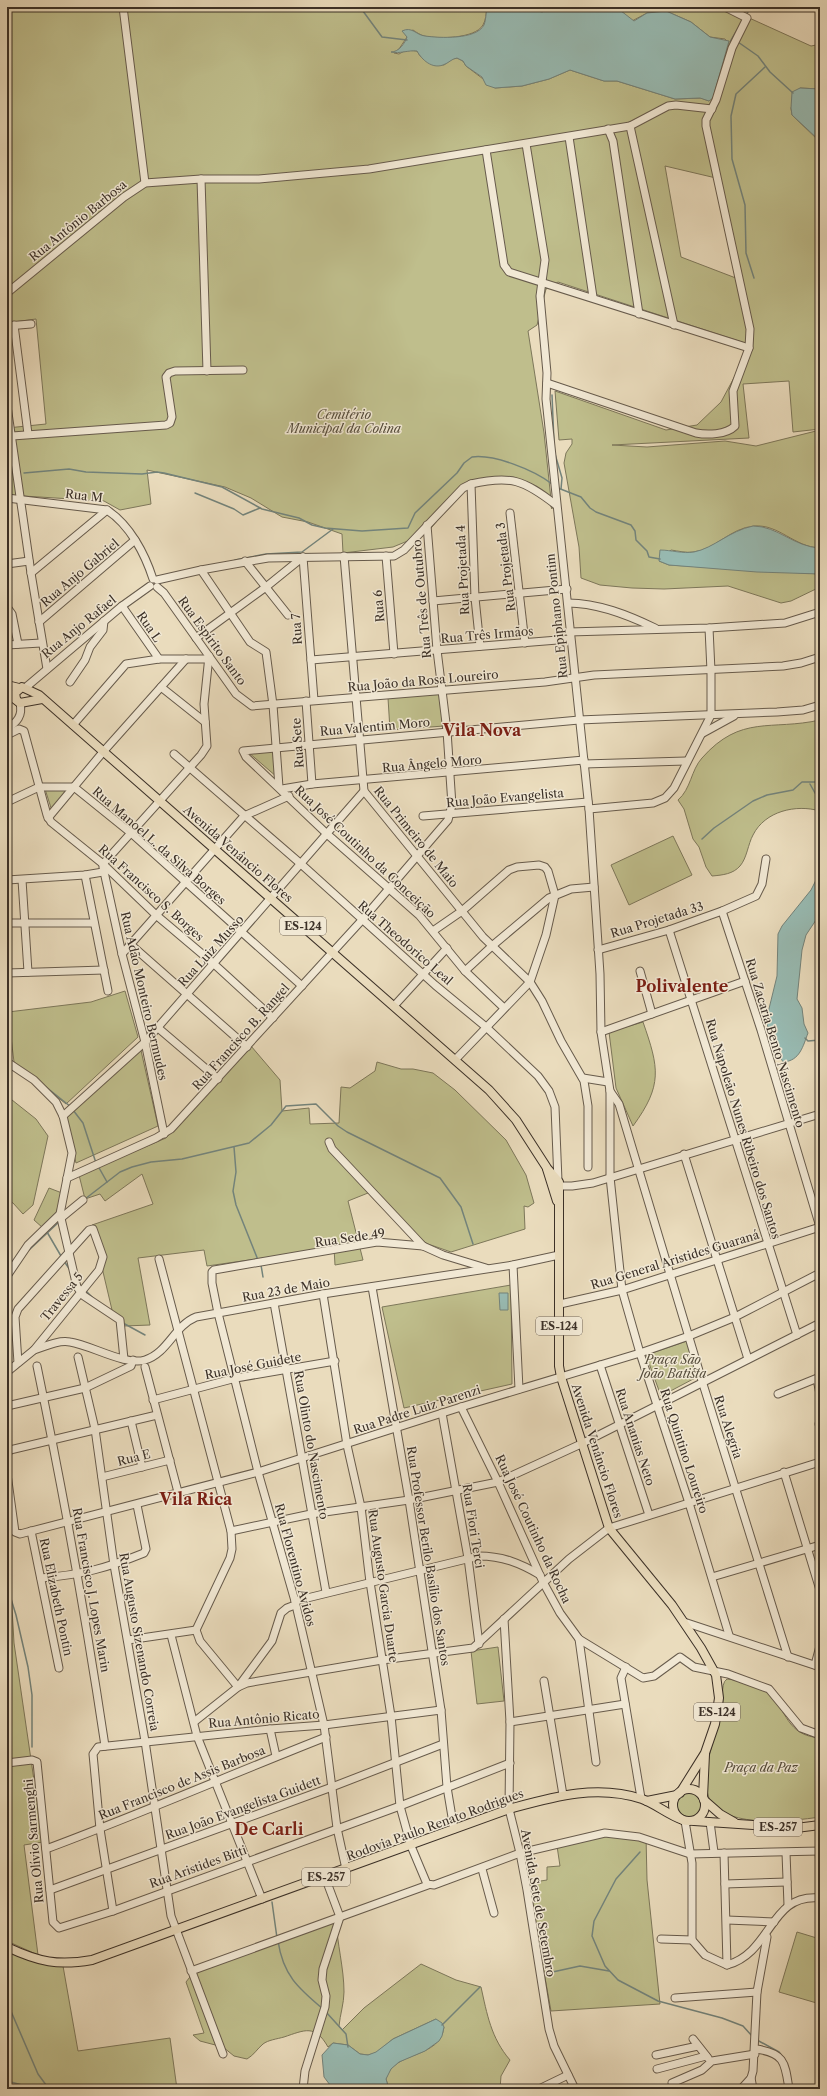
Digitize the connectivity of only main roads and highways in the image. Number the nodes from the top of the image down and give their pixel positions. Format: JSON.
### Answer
{"nodes":[{"id":1,"x":7,"y":685,"type":"edge"},
{"id":2,"x":24,"y":689,"type":"junction"},
{"id":3,"x":7,"y":693,"type":"edge"},
{"id":4,"x":42,"y":699,"type":"junction"},
{"id":5,"x":20,"y":701,"type":"junction"},
{"id":6,"x":705,"y":1753,"type":"junction"},
{"id":7,"x":679,"y":1794,"type":"junction"},
{"id":8,"x":704,"y":1799,"type":"junction"},
{"id":9,"x":644,"y":1800,"type":"junction"},
{"id":10,"x":687,"y":1820,"type":"junction"},
{"id":11,"x":736,"y":1823,"type":"junction"},
{"id":12,"x":820,"y":1825,"type":"edge"},
{"id":13,"x":7,"y":1947,"type":"edge"}],
"edges":[{"from":1,"to":2,"type":"main road","name":"Avenida Venâncio Flores","number":"ES-124"},
{"from":2,"to":4,"type":"main road","name":"Avenida Venâncio Flores","number":"ES-124"},
{"from":2,"to":5,"type":"main road"},
{"from":2,"to":5,"type":"main road"},
{"from":3,"to":5,"type":"main road"},
{"from":4,"to":5,"type":"main road"},
{"from":4,"to":6,"type":"main road","name":"Avenida Venâncio Flores","number":"ES-124"},
{"from":6,"to":7,"type":"main road","number":"ES-124"},
{"from":6,"to":8,"type":"main road","number":"ES-124"},
{"from":7,"to":8,"type":"main road"},
{"from":7,"to":9,"type":"main road","number":"ES-257"},
{"from":7,"to":10,"type":"main road"},
{"from":8,"to":10,"type":"main road"},
{"from":8,"to":11,"type":"main road","number":"ES-257"},
{"from":9,"to":10,"type":"main road","number":"ES-257"},
{"from":9,"to":13,"type":"main road","name":"Rodovia Paulo Renato Rodrigues","number":"ES-257"},
{"from":10,"to":11,"type":"main road","number":"ES-257"},
{"from":11,"to":12,"type":"main road","number":"ES-257"}]}
